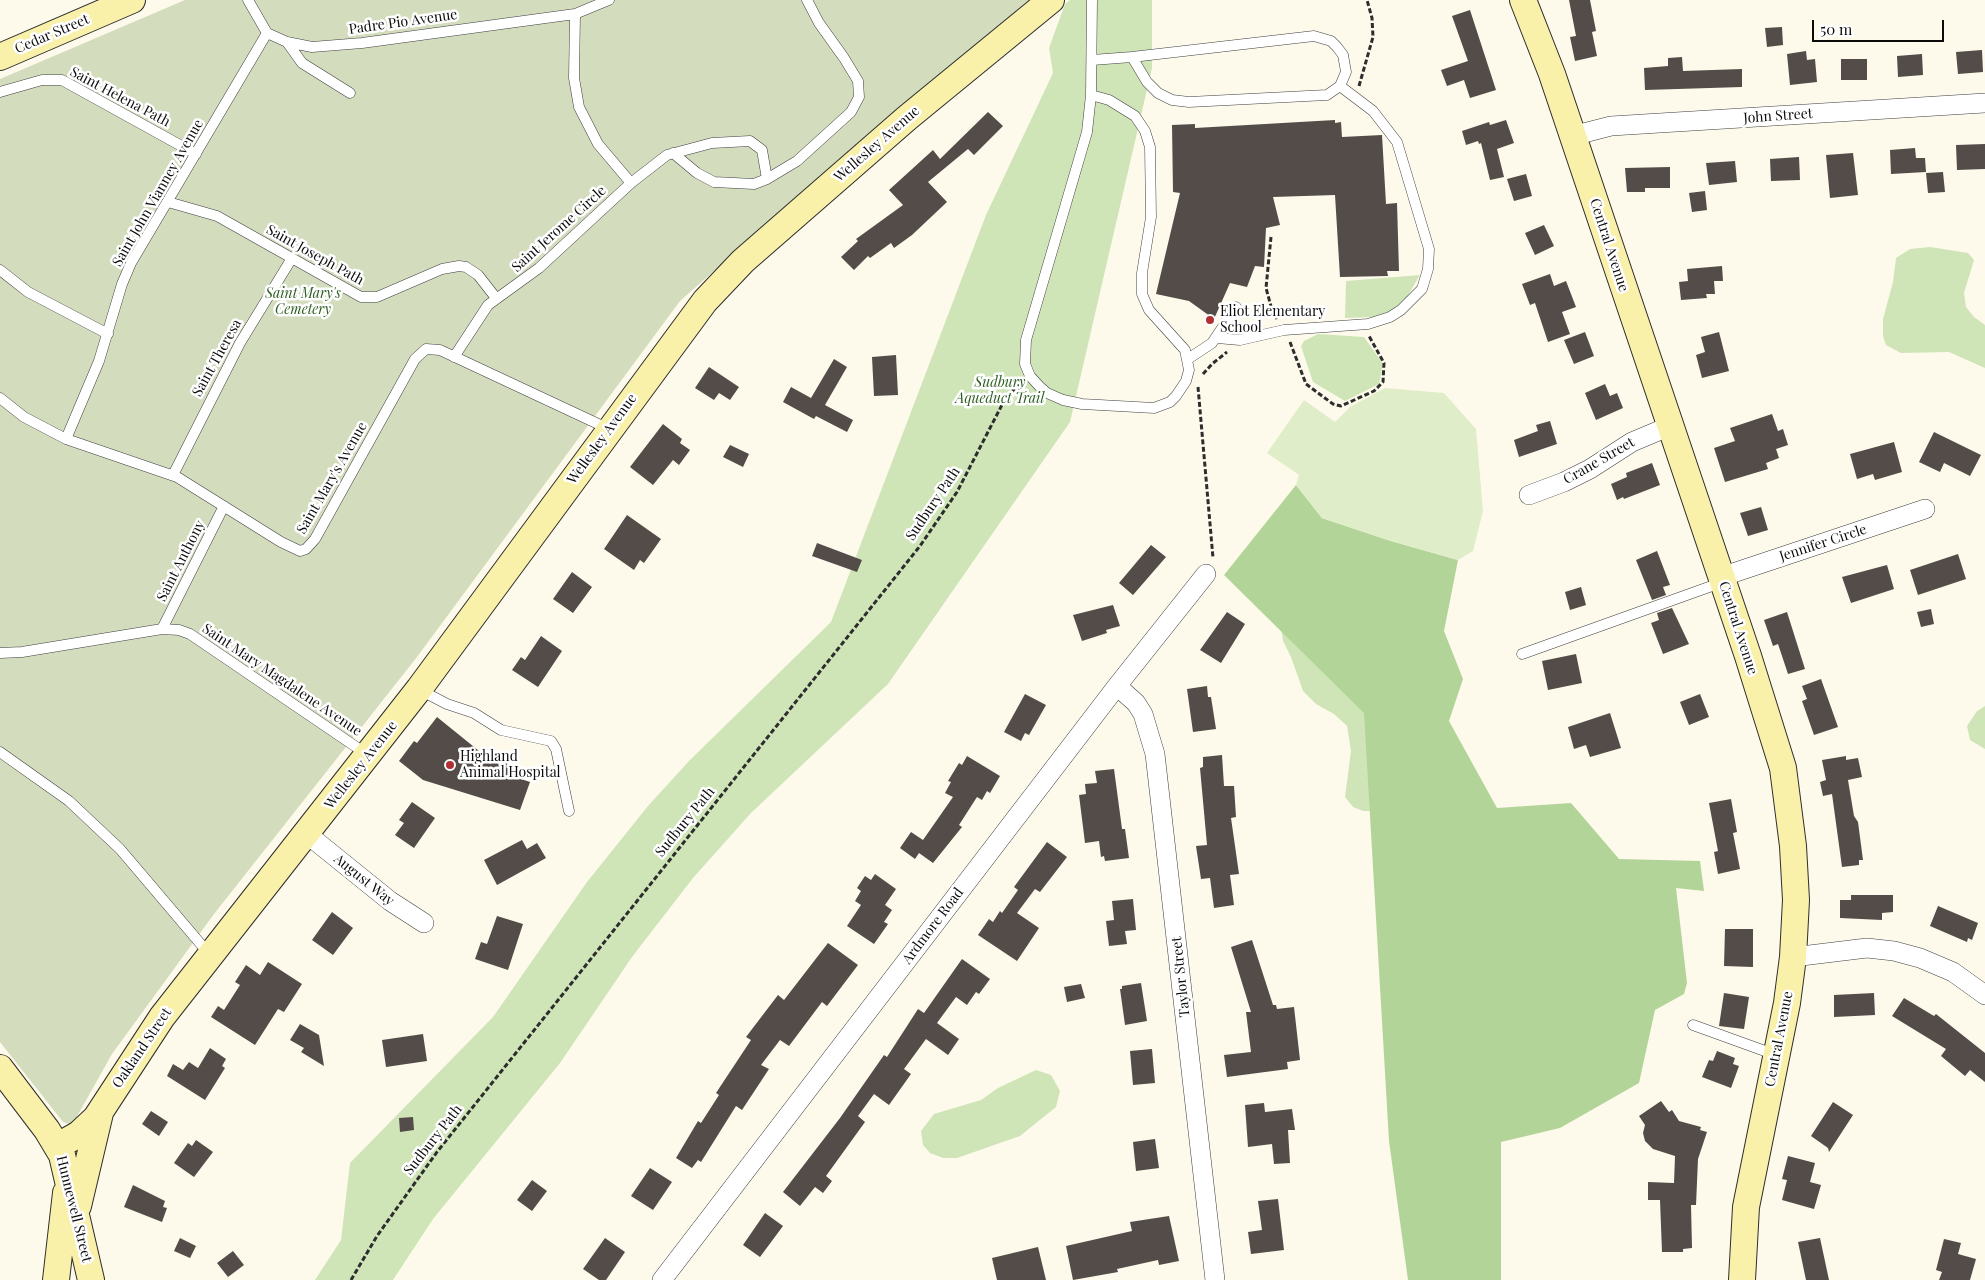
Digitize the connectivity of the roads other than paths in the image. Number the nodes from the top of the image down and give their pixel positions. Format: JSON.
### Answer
{"nodes":[{"id":1,"x":132,"y":0,"type":"edge"},
{"id":2,"x":248,"y":0,"type":"edge"},
{"id":3,"x":609,"y":0,"type":"edge"},
{"id":4,"x":807,"y":0,"type":"edge"},
{"id":5,"x":1052,"y":0,"type":"edge"},
{"id":6,"x":1092,"y":0,"type":"edge"},
{"id":7,"x":1523,"y":0,"type":"edge"},
{"id":8,"x":575,"y":14,"type":"junction"},
{"id":9,"x":267,"y":34,"type":"junction"},
{"id":10,"x":286,"y":42,"type":"junction"},
{"id":11,"x":0,"y":56,"type":"edge"},
{"id":12,"x":1132,"y":57,"type":"junction"},
{"id":13,"x":1092,"y":60,"type":"junction"},
{"id":14,"x":1340,"y":86,"type":"junction"},
{"id":15,"x":0,"y":92,"type":"edge"},
{"id":16,"x":350,"y":93,"type":"dead end"},
{"id":17,"x":1091,"y":95,"type":"junction"},
{"id":18,"x":1985,"y":103,"type":"edge"},
{"id":19,"x":1572,"y":136,"type":"junction"},
{"id":20,"x":673,"y":153,"type":"junction"},
{"id":21,"x":196,"y":154,"type":"junction"},
{"id":22,"x":767,"y":179,"type":"junction"},
{"id":23,"x":631,"y":183,"type":"junction"},
{"id":24,"x":168,"y":202,"type":"junction"},
{"id":25,"x":292,"y":258,"type":"junction"},
{"id":26,"x":0,"y":270,"type":"edge"},
{"id":27,"x":496,"y":298,"type":"junction"},
{"id":28,"x":1236,"y":307,"type":"dead end"},
{"id":29,"x":108,"y":334,"type":"junction"},
{"id":30,"x":1217,"y":338,"type":"junction"},
{"id":31,"x":454,"y":357,"type":"junction"},
{"id":32,"x":1188,"y":359,"type":"junction"},
{"id":33,"x":0,"y":398,"type":"edge"},
{"id":34,"x":1670,"y":426,"type":"junction"},
{"id":35,"x":610,"y":429,"type":"junction"},
{"id":36,"x":66,"y":439,"type":"junction"},
{"id":37,"x":173,"y":475,"type":"junction"},
{"id":38,"x":1529,"y":495,"type":"dead end"},
{"id":39,"x":224,"y":506,"type":"junction"},
{"id":40,"x":1925,"y":509,"type":"dead end"},
{"id":41,"x":1206,"y":574,"type":"road end"},
{"id":42,"x":1722,"y":580,"type":"junction"},
{"id":43,"x":162,"y":629,"type":"junction"},
{"id":44,"x":0,"y":653,"type":"edge"},
{"id":45,"x":1522,"y":654,"type":"dead end"},
{"id":46,"x":1117,"y":686,"type":"junction"},
{"id":47,"x":419,"y":689,"type":"junction"},
{"id":48,"x":0,"y":752,"type":"edge"},
{"id":49,"x":369,"y":755,"type":"junction"},
{"id":50,"x":569,"y":811,"type":"dead end"},
{"id":51,"x":307,"y":834,"type":"junction"},
{"id":52,"x":424,"y":923,"type":"dead end"},
{"id":53,"x":215,"y":948,"type":"junction"},
{"id":54,"x":1793,"y":957,"type":"junction"},
{"id":55,"x":1983,"y":989,"type":"edge"},
{"id":56,"x":1694,"y":1025,"type":"dead end"},
{"id":57,"x":1777,"y":1055,"type":"junction"},
{"id":58,"x":0,"y":1068,"type":"edge"},
{"id":59,"x":100,"y":1113,"type":"junction"},
{"id":60,"x":58,"y":1146,"type":"junction"},
{"id":61,"x":68,"y":1175,"type":"junction"},
{"id":62,"x":76,"y":1211,"type":"junction"},
{"id":63,"x":56,"y":1280,"type":"edge"},
{"id":64,"x":91,"y":1280,"type":"edge"},
{"id":65,"x":662,"y":1280,"type":"edge"},
{"id":66,"x":1215,"y":1280,"type":"edge"},
{"id":67,"x":1742,"y":1280,"type":"edge"}],
"edges":[{"from":1,"to":11,"type":"street","name":"Cedar Street"},
{"from":2,"to":9,"type":"lane"},
{"from":3,"to":8,"type":"lane","name":"Padre Pio Avenue"},
{"from":4,"to":22,"type":"lane"},
{"from":5,"to":35,"type":"street","name":"Wellesley Avenue"},
{"from":6,"to":13,"type":"lane"},
{"from":7,"to":19,"type":"street","name":"Central Avenue"},
{"from":8,"to":10,"type":"lane","name":"Padre Pio Avenue"},
{"from":8,"to":23,"type":"lane"},
{"from":9,"to":10,"type":"lane","name":"Padre Pio Avenue"},
{"from":9,"to":21,"type":"lane","name":"Saint John Vianney Avenue"},
{"from":10,"to":16,"type":"lane"},
{"from":12,"to":13,"type":"lane"},
{"from":12,"to":14,"type":"lane"},
{"from":12,"to":14,"type":"lane"},
{"from":13,"to":17,"type":"lane"},
{"from":14,"to":30,"type":"lane"},
{"from":15,"to":21,"type":"lane","name":"Saint Helena Path"},
{"from":17,"to":32,"type":"lane"},
{"from":17,"to":32,"type":"lane"},
{"from":18,"to":19,"type":"street","name":"John Street"},
{"from":19,"to":34,"type":"street","name":"Central Avenue"},
{"from":20,"to":22,"type":"lane"},
{"from":20,"to":22,"type":"lane","name":"Saint Jerome Circle"},
{"from":20,"to":23,"type":"lane","name":"Saint Jerome Circle"},
{"from":21,"to":24,"type":"lane","name":"Saint John Vianney Avenue"},
{"from":23,"to":27,"type":"lane","name":"Saint Jerome Circle"},
{"from":24,"to":25,"type":"lane","name":"Saint Joseph Path"},
{"from":24,"to":29,"type":"lane","name":"Saint John Vianney Avenue"},
{"from":25,"to":27,"type":"lane","name":"Saint Joseph Path"},
{"from":25,"to":37,"type":"lane","name":"Saint Theresa"},
{"from":26,"to":29,"type":"lane"},
{"from":27,"to":31,"type":"lane","name":"Saint Jerome Circle"},
{"from":28,"to":30,"type":"lane"},
{"from":29,"to":36,"type":"lane","name":"Saint John Vianney Avenue"},
{"from":30,"to":32,"type":"lane"},
{"from":31,"to":35,"type":"lane","name":"Saint Mary's Avenue"},
{"from":31,"to":39,"type":"lane","name":"Saint Mary's Avenue"},
{"from":33,"to":36,"type":"lane","name":"Saint Mary's Avenue"},
{"from":34,"to":38,"type":"street","name":"Crane Street"},
{"from":34,"to":42,"type":"street","name":"Central Avenue"},
{"from":35,"to":47,"type":"street","name":"Wellesley Avenue"},
{"from":36,"to":37,"type":"lane","name":"Saint Mary's Avenue"},
{"from":37,"to":39,"type":"lane","name":"Saint Mary's Avenue"},
{"from":39,"to":43,"type":"lane","name":"Saint Anthony"},
{"from":40,"to":42,"type":"street","name":"Jennifer Circle"},
{"from":41,"to":46,"type":"street","name":"Ardmore Road"},
{"from":42,"to":45,"type":"lane"},
{"from":42,"to":54,"type":"street","name":"Central Avenue"},
{"from":43,"to":44,"type":"lane","name":"Saint Mary Magdalene Avenue"},
{"from":43,"to":49,"type":"lane","name":"Saint Mary Magdalene Avenue"},
{"from":46,"to":65,"type":"street","name":"Ardmore Road"},
{"from":46,"to":66,"type":"street","name":"Taylor Street"},
{"from":47,"to":49,"type":"street","name":"Wellesley Avenue"},
{"from":47,"to":50,"type":"lane"},
{"from":48,"to":53,"type":"lane"},
{"from":49,"to":51,"type":"street","name":"Wellesley Avenue"},
{"from":51,"to":52,"type":"street","name":"August Way"},
{"from":51,"to":53,"type":"street","name":"Wellesley Avenue"},
{"from":53,"to":59,"type":"street","name":"Oakland Street"},
{"from":54,"to":55,"type":"street"},
{"from":54,"to":57,"type":"street","name":"Central Avenue"},
{"from":56,"to":57,"type":"lane"},
{"from":57,"to":67,"type":"street","name":"Central Avenue"},
{"from":58,"to":60,"type":"street","name":"Hunnewell Street"},
{"from":59,"to":60,"type":"street","name":"Oakland Street"},
{"from":59,"to":62,"type":"street"},
{"from":60,"to":61,"type":"street","name":"Hunnewell Street"},
{"from":61,"to":62,"type":"street","name":"Hunnewell Street"},
{"from":61,"to":63,"type":"street"},
{"from":62,"to":64,"type":"street","name":"Hunnewell Street"}]}
